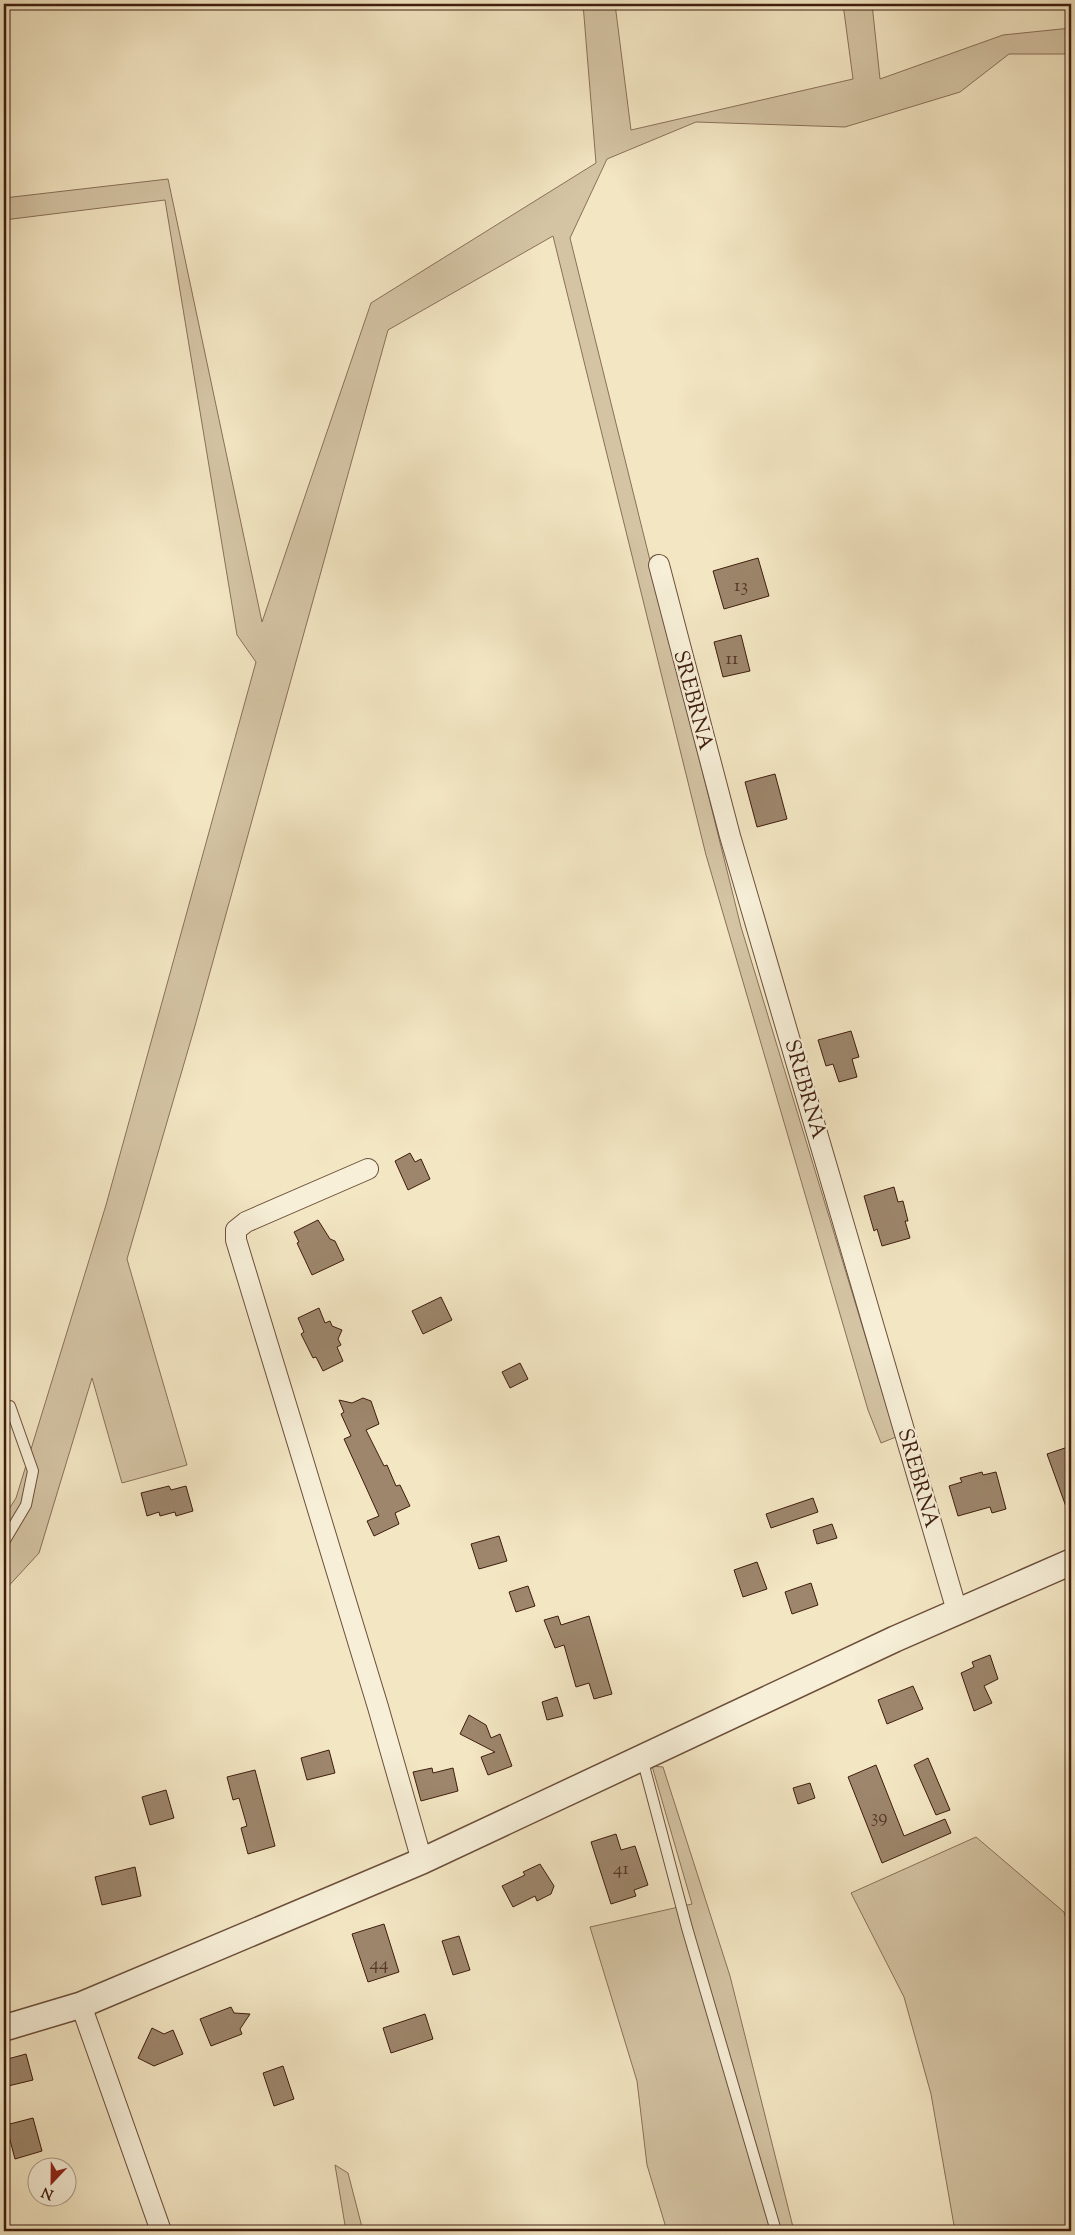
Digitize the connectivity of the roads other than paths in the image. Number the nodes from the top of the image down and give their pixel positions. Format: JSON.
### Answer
{"nodes":[{"id":1,"x":659,"y":565,"type":"dead end"},
{"id":2,"x":368,"y":1170,"type":"dead end"},
{"id":3,"x":10,"y":1406,"type":"dead end"},
{"id":4,"x":4,"y":1542,"type":"edge"},
{"id":5,"x":1071,"y":1562,"type":"edge"},
{"id":6,"x":957,"y":1612,"type":"junction"},
{"id":7,"x":642,"y":1757,"type":"junction"},
{"id":8,"x":422,"y":1861,"type":"junction"},
{"id":9,"x":81,"y":2005,"type":"junction"},
{"id":10,"x":4,"y":2028,"type":"edge"},
{"id":11,"x":161,"y":2231,"type":"edge"},
{"id":12,"x":776,"y":2231,"type":"edge"}],
"edges":[{"from":1,"to":6,"type":"street","name":"SREBRNA"},
{"from":2,"to":8,"type":"street"},
{"from":3,"to":4,"type":"lane"},
{"from":5,"to":6,"type":"street"},
{"from":6,"to":7,"type":"street"},
{"from":7,"to":8,"type":"street"},
{"from":7,"to":12,"type":"lane"},
{"from":8,"to":9,"type":"street"},
{"from":9,"to":10,"type":"street"},
{"from":9,"to":11,"type":"street"}]}
